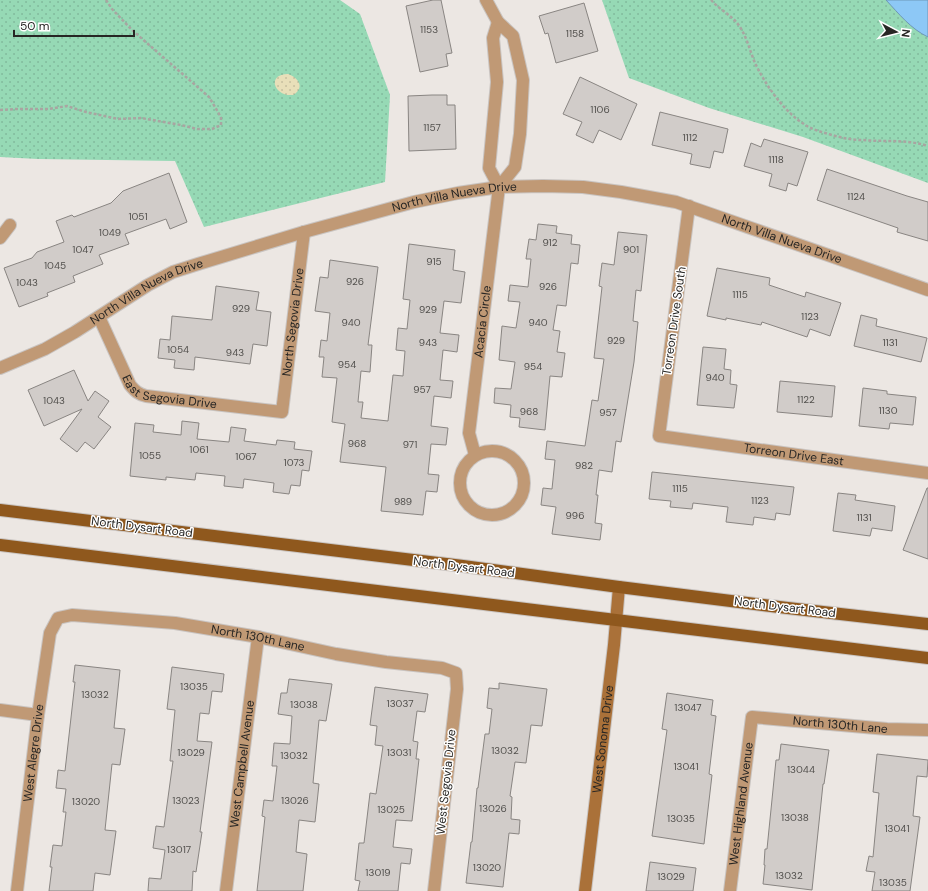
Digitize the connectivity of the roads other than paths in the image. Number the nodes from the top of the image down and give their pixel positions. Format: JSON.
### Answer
{"nodes":[{"id":1,"x":486,"y":0,"type":"edge"},
{"id":2,"x":498,"y":22,"type":"junction"},
{"id":3,"x":499,"y":188,"type":"junction"},
{"id":4,"x":689,"y":206,"type":"junction"},
{"id":5,"x":10,"y":225,"type":"dead end"},
{"id":6,"x":304,"y":232,"type":"junction"},
{"id":7,"x":0,"y":238,"type":"edge"},
{"id":8,"x":928,"y":290,"type":"edge"},
{"id":9,"x":99,"y":317,"type":"junction"},
{"id":10,"x":0,"y":368,"type":"edge"},
{"id":11,"x":282,"y":412,"type":"joint"},
{"id":12,"x":659,"y":436,"type":"joint"},
{"id":13,"x":475,"y":455,"type":"junction"},
{"id":14,"x":928,"y":473,"type":"edge"},
{"id":15,"x":0,"y":510,"type":"edge"},
{"id":16,"x":0,"y":545,"type":"edge"},
{"id":17,"x":619,"y":587,"type":"junction"},
{"id":18,"x":58,"y":618,"type":"joint"},
{"id":19,"x":616,"y":620,"type":"junction"},
{"id":20,"x":928,"y":624,"type":"edge"},
{"id":21,"x":258,"y":636,"type":"junction"},
{"id":22,"x":928,"y":658,"type":"edge"},
{"id":23,"x":456,"y":673,"type":"joint"},
{"id":24,"x":0,"y":710,"type":"edge"},
{"id":25,"x":38,"y":715,"type":"junction"},
{"id":26,"x":752,"y":717,"type":"joint"},
{"id":27,"x":928,"y":730,"type":"edge"},
{"id":28,"x":17,"y":891,"type":"edge"},
{"id":29,"x":226,"y":891,"type":"edge"},
{"id":30,"x":434,"y":891,"type":"edge"},
{"id":31,"x":585,"y":891,"type":"edge"},
{"id":32,"x":730,"y":891,"type":"edge"}],
"edges":[{"from":1,"to":2,"type":"street"},
{"from":2,"to":3,"type":"street"},
{"from":2,"to":3,"type":"street"},
{"from":3,"to":4,"type":"street","name":"North Villa Nueva Drive"},
{"from":3,"to":6,"type":"street","name":"North Villa Nueva Drive"},
{"from":3,"to":13,"type":"street","name":"Acacia Circle"},
{"from":4,"to":8,"type":"street","name":"North Villa Nueva Drive"},
{"from":4,"to":12,"type":"street","name":"Torreon Drive South"},
{"from":5,"to":7,"type":"street"},
{"from":6,"to":9,"type":"street","name":"North Villa Nueva Drive"},
{"from":6,"to":11,"type":"street","name":"North Segovia Drive"},
{"from":9,"to":10,"type":"street","name":"North Villa Nueva Drive"},
{"from":9,"to":11,"type":"street","name":"East Segovia Drive"},
{"from":12,"to":14,"type":"street","name":"Torreon Drive East"},
{"from":13,"to":13,"type":"street"},
{"from":15,"to":17,"type":"main road","name":"North Dysart Road"},
{"from":16,"to":19,"type":"main road"},
{"from":17,"to":19,"type":"street","name":"West Sonoma Drive"},
{"from":17,"to":20,"type":"main road","name":"North Dysart Road"},
{"from":18,"to":21,"type":"street","name":"North 130th Lane"},
{"from":18,"to":25,"type":"street","name":"West Alegre Drive"},
{"from":19,"to":22,"type":"main road"},
{"from":19,"to":31,"type":"street","name":"West Sonoma Drive"},
{"from":21,"to":23,"type":"street","name":"North 130th Lane"},
{"from":21,"to":29,"type":"street","name":"West Campbell Avenue"},
{"from":23,"to":30,"type":"street","name":"West Segovia Drive"},
{"from":24,"to":25,"type":"street"},
{"from":25,"to":28,"type":"street","name":"West Alegre Drive"},
{"from":26,"to":27,"type":"street","name":"North 130th Lane"},
{"from":26,"to":32,"type":"street","name":"West Highland Avenue"}]}
